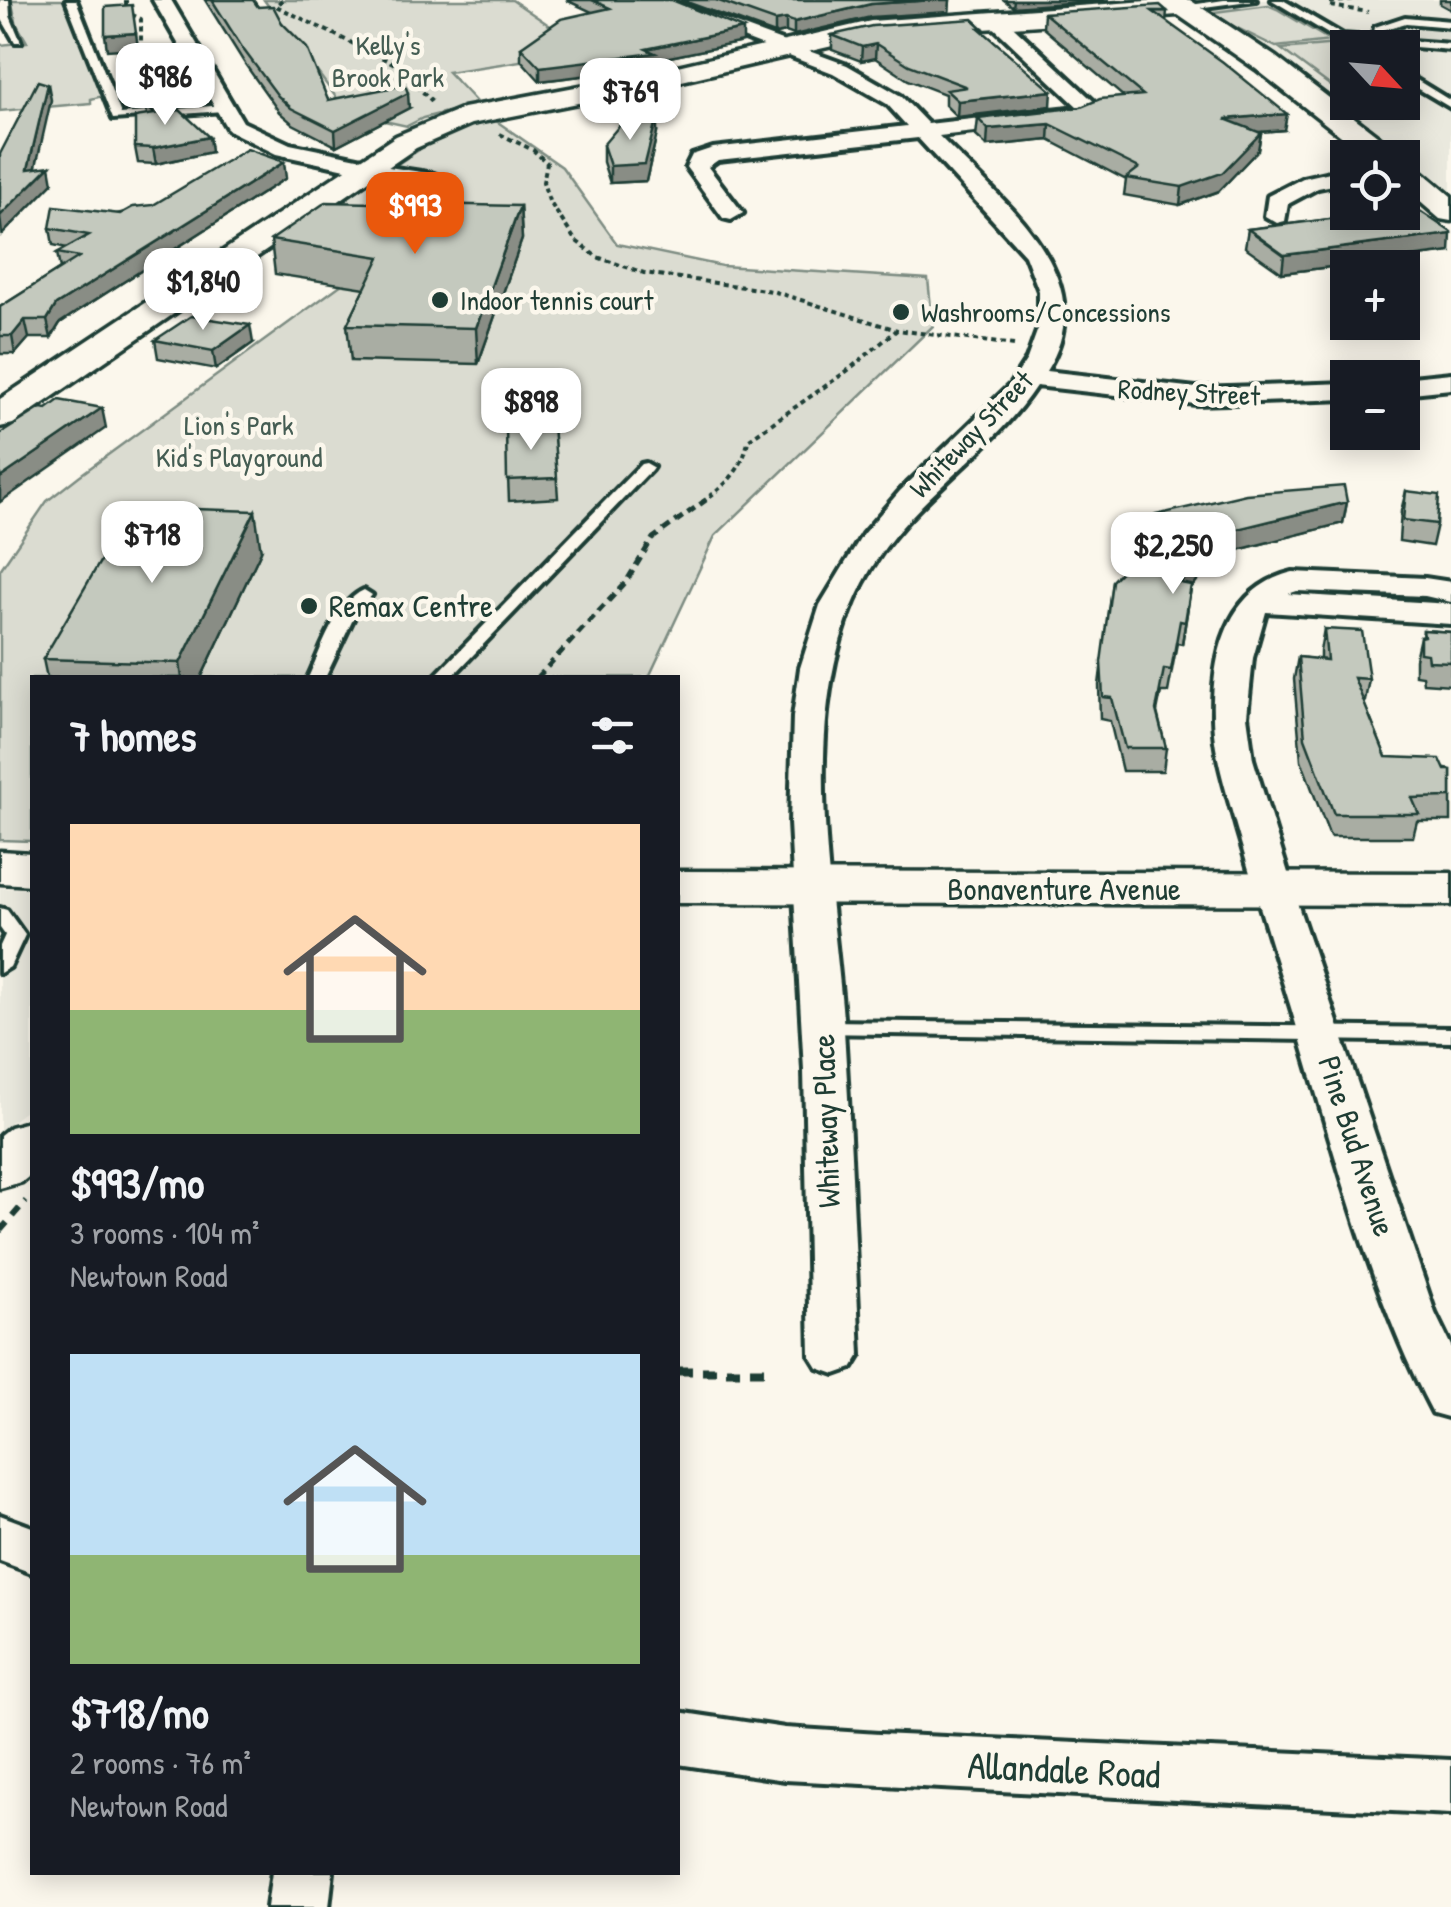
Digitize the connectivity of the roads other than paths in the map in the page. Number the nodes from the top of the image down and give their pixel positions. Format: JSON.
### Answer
{"nodes":[{"id":1,"x":4,"y":0,"type":"edge"},
{"id":2,"x":72,"y":0,"type":"edge"},
{"id":3,"x":162,"y":0,"type":"edge"},
{"id":4,"x":653,"y":0,"type":"edge"},
{"id":5,"x":1251,"y":0,"type":"edge"},
{"id":6,"x":1277,"y":0,"type":"edge"},
{"id":7,"x":1178,"y":4,"type":"edge"},
{"id":8,"x":994,"y":19,"type":"junction"},
{"id":9,"x":1451,"y":24,"type":"edge"},
{"id":10,"x":1378,"y":30,"type":"edge"},
{"id":11,"x":1330,"y":35,"type":"edge"},
{"id":12,"x":18,"y":40,"type":"dead end"},
{"id":13,"x":1420,"y":44,"type":"edge"},
{"id":14,"x":1451,"y":46,"type":"edge"},
{"id":15,"x":786,"y":48,"type":"junction"},
{"id":16,"x":1420,"y":85,"type":"edge"},
{"id":17,"x":1330,"y":99,"type":"edge"},
{"id":18,"x":1420,"y":102,"type":"edge"},
{"id":19,"x":1446,"y":102,"type":"edge"},
{"id":20,"x":223,"y":108,"type":"junction"},
{"id":21,"x":1351,"y":120,"type":"edge"},
{"id":22,"x":924,"y":130,"type":"junction"},
{"id":23,"x":1371,"y":140,"type":"edge"},
{"id":24,"x":369,"y":167,"type":"junction"},
{"id":25,"x":434,"y":177,"type":"dead end"},
{"id":26,"x":1330,"y":180,"type":"edge"},
{"id":27,"x":1420,"y":185,"type":"edge"},
{"id":28,"x":731,"y":212,"type":"dead end"},
{"id":29,"x":1451,"y":212,"type":"edge"},
{"id":30,"x":1277,"y":216,"type":"dead end"},
{"id":31,"x":1030,"y":377,"type":"junction"},
{"id":32,"x":1451,"y":381,"type":"edge"},
{"id":33,"x":1420,"y":384,"type":"edge"},
{"id":34,"x":1330,"y":392,"type":"edge"},
{"id":35,"x":0,"y":416,"type":"edge"},
{"id":36,"x":646,"y":467,"type":"dead end"},
{"id":37,"x":1451,"y":592,"type":"edge"},
{"id":38,"x":364,"y":595,"type":"dead end"},
{"id":39,"x":1258,"y":602,"type":"junction"},
{"id":40,"x":1451,"y":614,"type":"edge"},
{"id":41,"x":318,"y":675,"type":"edge"},
{"id":42,"x":444,"y":675,"type":"edge"},
{"id":43,"x":0,"y":867,"type":"edge"},
{"id":44,"x":30,"y":868,"type":"edge"},
{"id":45,"x":680,"y":887,"type":"edge"},
{"id":46,"x":812,"y":888,"type":"junction"},
{"id":47,"x":1451,"y":889,"type":"edge"},
{"id":48,"x":1274,"y":890,"type":"junction"},
{"id":49,"x":0,"y":914,"type":"edge"},
{"id":50,"x":0,"y":967,"type":"edge"},
{"id":51,"x":823,"y":1028,"type":"junction"},
{"id":52,"x":1320,"y":1035,"type":"junction"},
{"id":53,"x":1451,"y":1035,"type":"edge"},
{"id":54,"x":30,"y":1144,"type":"edge"},
{"id":55,"x":0,"y":1168,"type":"edge"},
{"id":56,"x":835,"y":1355,"type":"dead end"},
{"id":57,"x":1451,"y":1399,"type":"edge"},
{"id":58,"x":0,"y":1537,"type":"edge"},
{"id":59,"x":30,"y":1550,"type":"edge"},
{"id":60,"x":680,"y":1738,"type":"edge"},
{"id":61,"x":1451,"y":1786,"type":"edge"},
{"id":62,"x":303,"y":1875,"type":"edge"},
{"id":63,"x":298,"y":1907,"type":"edge"}],
"edges":[{"from":1,"to":12,"type":"lane"},
{"from":2,"to":20,"type":"lane"},
{"from":3,"to":20,"type":"street"},
{"from":4,"to":15,"type":"street","name":"Whiteway Street"},
{"from":5,"to":7,"type":"lane"},
{"from":6,"to":11,"type":"lane"},
{"from":7,"to":8,"type":"street"},
{"from":7,"to":17,"type":"street"},
{"from":8,"to":15,"type":"street"},
{"from":8,"to":22,"type":"street"},
{"from":9,"to":10,"type":"lane"},
{"from":13,"to":14,"type":"lane"},
{"from":15,"to":22,"type":"street","name":"Whiteway Street"},
{"from":15,"to":24,"type":"street"},
{"from":16,"to":19,"type":"lane"},
{"from":18,"to":19,"type":"lane"},
{"from":20,"to":24,"type":"street"},
{"from":21,"to":23,"type":"street"},
{"from":22,"to":28,"type":"street"},
{"from":22,"to":31,"type":"street","name":"Whiteway Street"},
{"from":24,"to":25,"type":"lane"},
{"from":24,"to":35,"type":"street"},
{"from":26,"to":30,"type":"street"},
{"from":27,"to":29,"type":"street"},
{"from":31,"to":34,"type":"street","name":"Rodney Street"},
{"from":31,"to":46,"type":"street","name":"Whiteway Street"},
{"from":32,"to":33,"type":"street"},
{"from":36,"to":42,"type":"lane"},
{"from":37,"to":39,"type":"street"},
{"from":38,"to":41,"type":"lane"},
{"from":39,"to":40,"type":"street"},
{"from":39,"to":48,"type":"street","name":"Pine Bud Avenue"},
{"from":43,"to":44,"type":"street"},
{"from":45,"to":46,"type":"street","name":"Bonaventure Avenue"},
{"from":46,"to":48,"type":"street","name":"Bonaventure Avenue"},
{"from":46,"to":51,"type":"street","name":"Whiteway Place"},
{"from":47,"to":48,"type":"street","name":"Bonaventure Avenue"},
{"from":48,"to":52,"type":"street","name":"Pine Bud Avenue"},
{"from":49,"to":50,"type":"lane"},
{"from":51,"to":52,"type":"lane"},
{"from":51,"to":56,"type":"street","name":"Whiteway Place"},
{"from":52,"to":53,"type":"lane"},
{"from":52,"to":57,"type":"street","name":"Pine Bud Avenue"},
{"from":54,"to":55,"type":"street"},
{"from":58,"to":59,"type":"street"},
{"from":60,"to":61,"type":"street","name":"Allandale Road"},
{"from":62,"to":63,"type":"street"}]}
